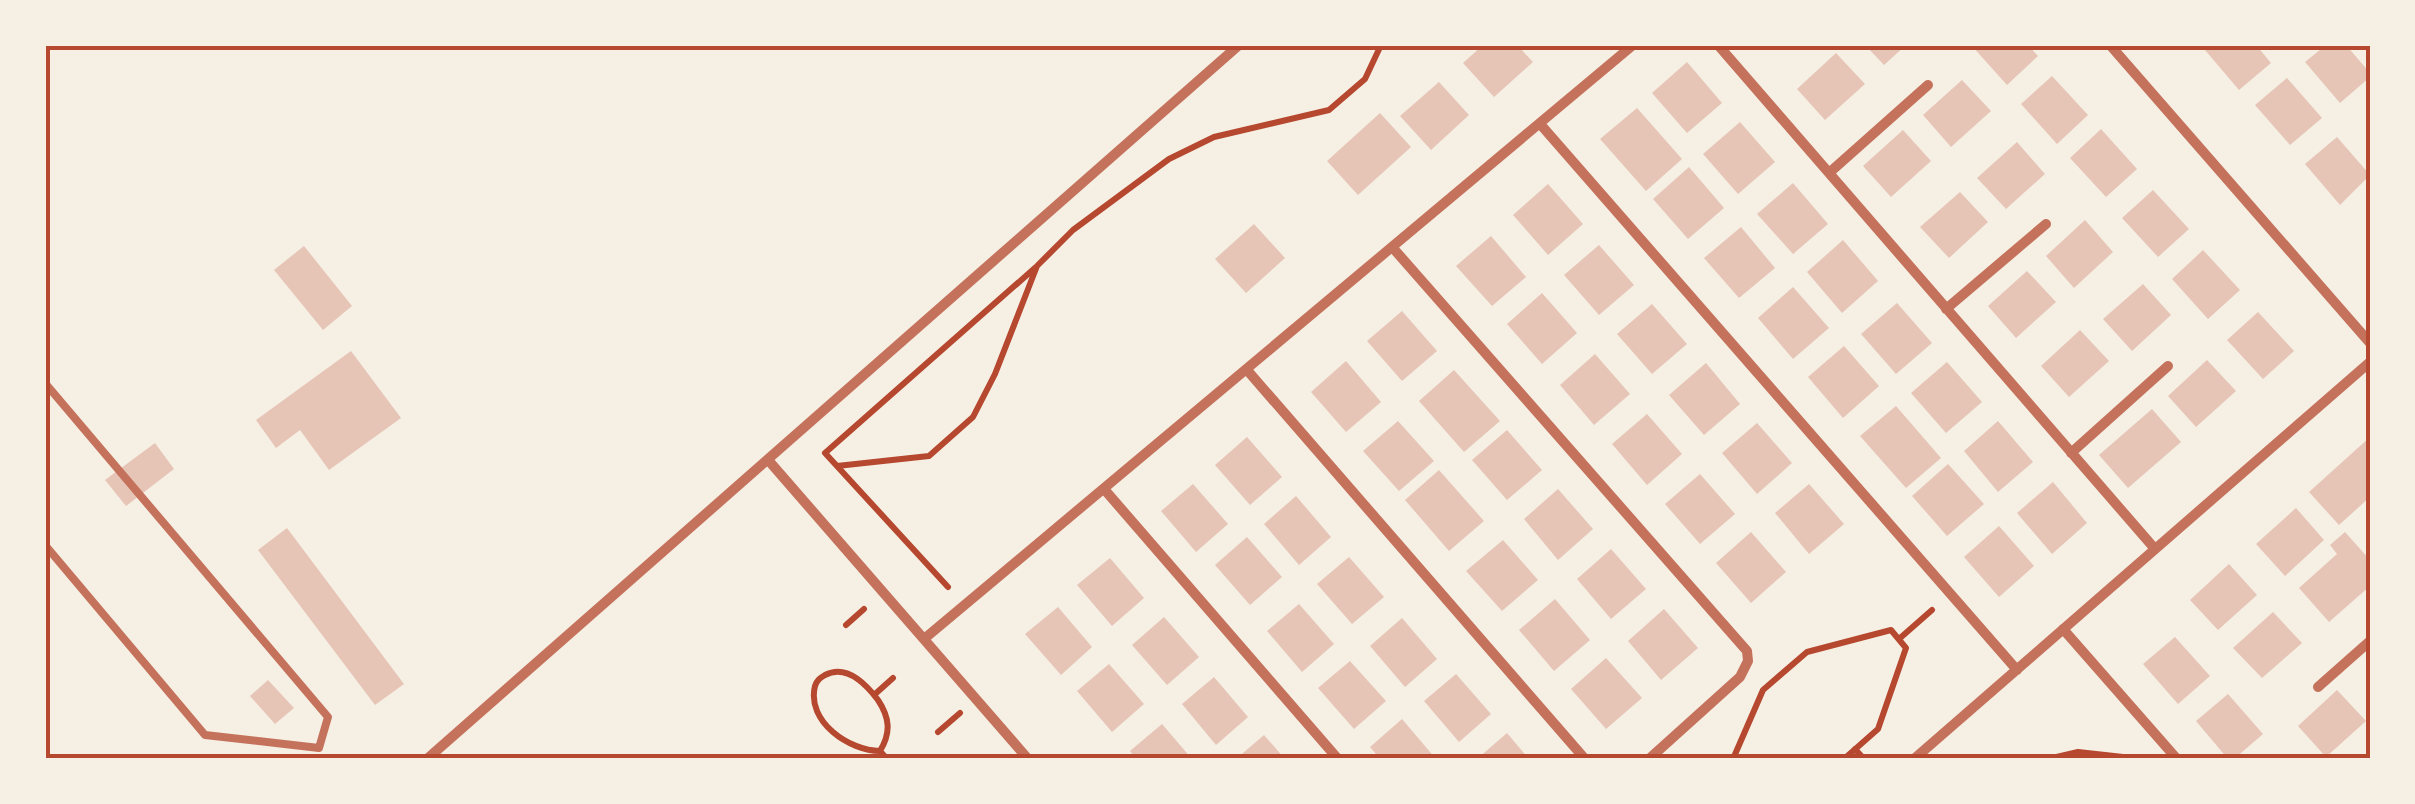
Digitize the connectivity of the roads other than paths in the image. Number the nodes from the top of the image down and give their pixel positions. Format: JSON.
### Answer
{"nodes":[{"id":1,"x":1239,"y":45,"type":"edge"},
{"id":2,"x":1633,"y":45,"type":"edge"},
{"id":3,"x":1718,"y":45,"type":"edge"},
{"id":4,"x":2110,"y":45,"type":"edge"},
{"id":5,"x":1928,"y":85,"type":"dead end"},
{"id":6,"x":1541,"y":125,"type":"junction"},
{"id":7,"x":1829,"y":173,"type":"junction"},
{"id":8,"x":2046,"y":224,"type":"dead end"},
{"id":9,"x":1393,"y":248,"type":"junction"},
{"id":10,"x":1946,"y":309,"type":"junction"},
{"id":11,"x":2370,"y":343,"type":"edge"},
{"id":12,"x":2370,"y":362,"type":"edge"},
{"id":13,"x":2168,"y":366,"type":"dead end"},
{"id":14,"x":1247,"y":370,"type":"junction"},
{"id":15,"x":45,"y":383,"type":"edge"},
{"id":16,"x":2071,"y":453,"type":"junction"},
{"id":17,"x":769,"y":461,"type":"junction"},
{"id":18,"x":1104,"y":489,"type":"junction"},
{"id":19,"x":45,"y":544,"type":"edge"},
{"id":20,"x":2155,"y":549,"type":"junction"},
{"id":21,"x":2063,"y":629,"type":"junction"},
{"id":22,"x":924,"y":639,"type":"junction"},
{"id":23,"x":2370,"y":640,"type":"edge"},
{"id":24,"x":2017,"y":670,"type":"junction"},
{"id":25,"x":2318,"y":687,"type":"dead end"},
{"id":26,"x":427,"y":759,"type":"edge"},
{"id":27,"x":1028,"y":759,"type":"edge"},
{"id":28,"x":1338,"y":759,"type":"edge"},
{"id":29,"x":1585,"y":759,"type":"edge"},
{"id":30,"x":1649,"y":759,"type":"edge"},
{"id":31,"x":1914,"y":759,"type":"edge"},
{"id":32,"x":2177,"y":759,"type":"edge"}],
"edges":[{"from":1,"to":17,"type":"street"},
{"from":2,"to":6,"type":"street"},
{"from":3,"to":7,"type":"street"},
{"from":4,"to":11,"type":"street"},
{"from":5,"to":7,"type":"street"},
{"from":6,"to":9,"type":"street"},
{"from":6,"to":24,"type":"street"},
{"from":7,"to":10,"type":"street"},
{"from":8,"to":10,"type":"street"},
{"from":9,"to":14,"type":"street"},
{"from":9,"to":30,"type":"street"},
{"from":10,"to":16,"type":"street"},
{"from":12,"to":20,"type":"street"},
{"from":13,"to":16,"type":"street"},
{"from":14,"to":18,"type":"street"},
{"from":14,"to":29,"type":"street"},
{"from":15,"to":19,"type":"lane"},
{"from":16,"to":20,"type":"street"},
{"from":17,"to":22,"type":"street"},
{"from":17,"to":26,"type":"street"},
{"from":18,"to":22,"type":"street"},
{"from":18,"to":28,"type":"street"},
{"from":20,"to":21,"type":"street"},
{"from":21,"to":24,"type":"street"},
{"from":21,"to":32,"type":"street"},
{"from":22,"to":27,"type":"street"},
{"from":23,"to":25,"type":"street"},
{"from":24,"to":31,"type":"street"}]}
